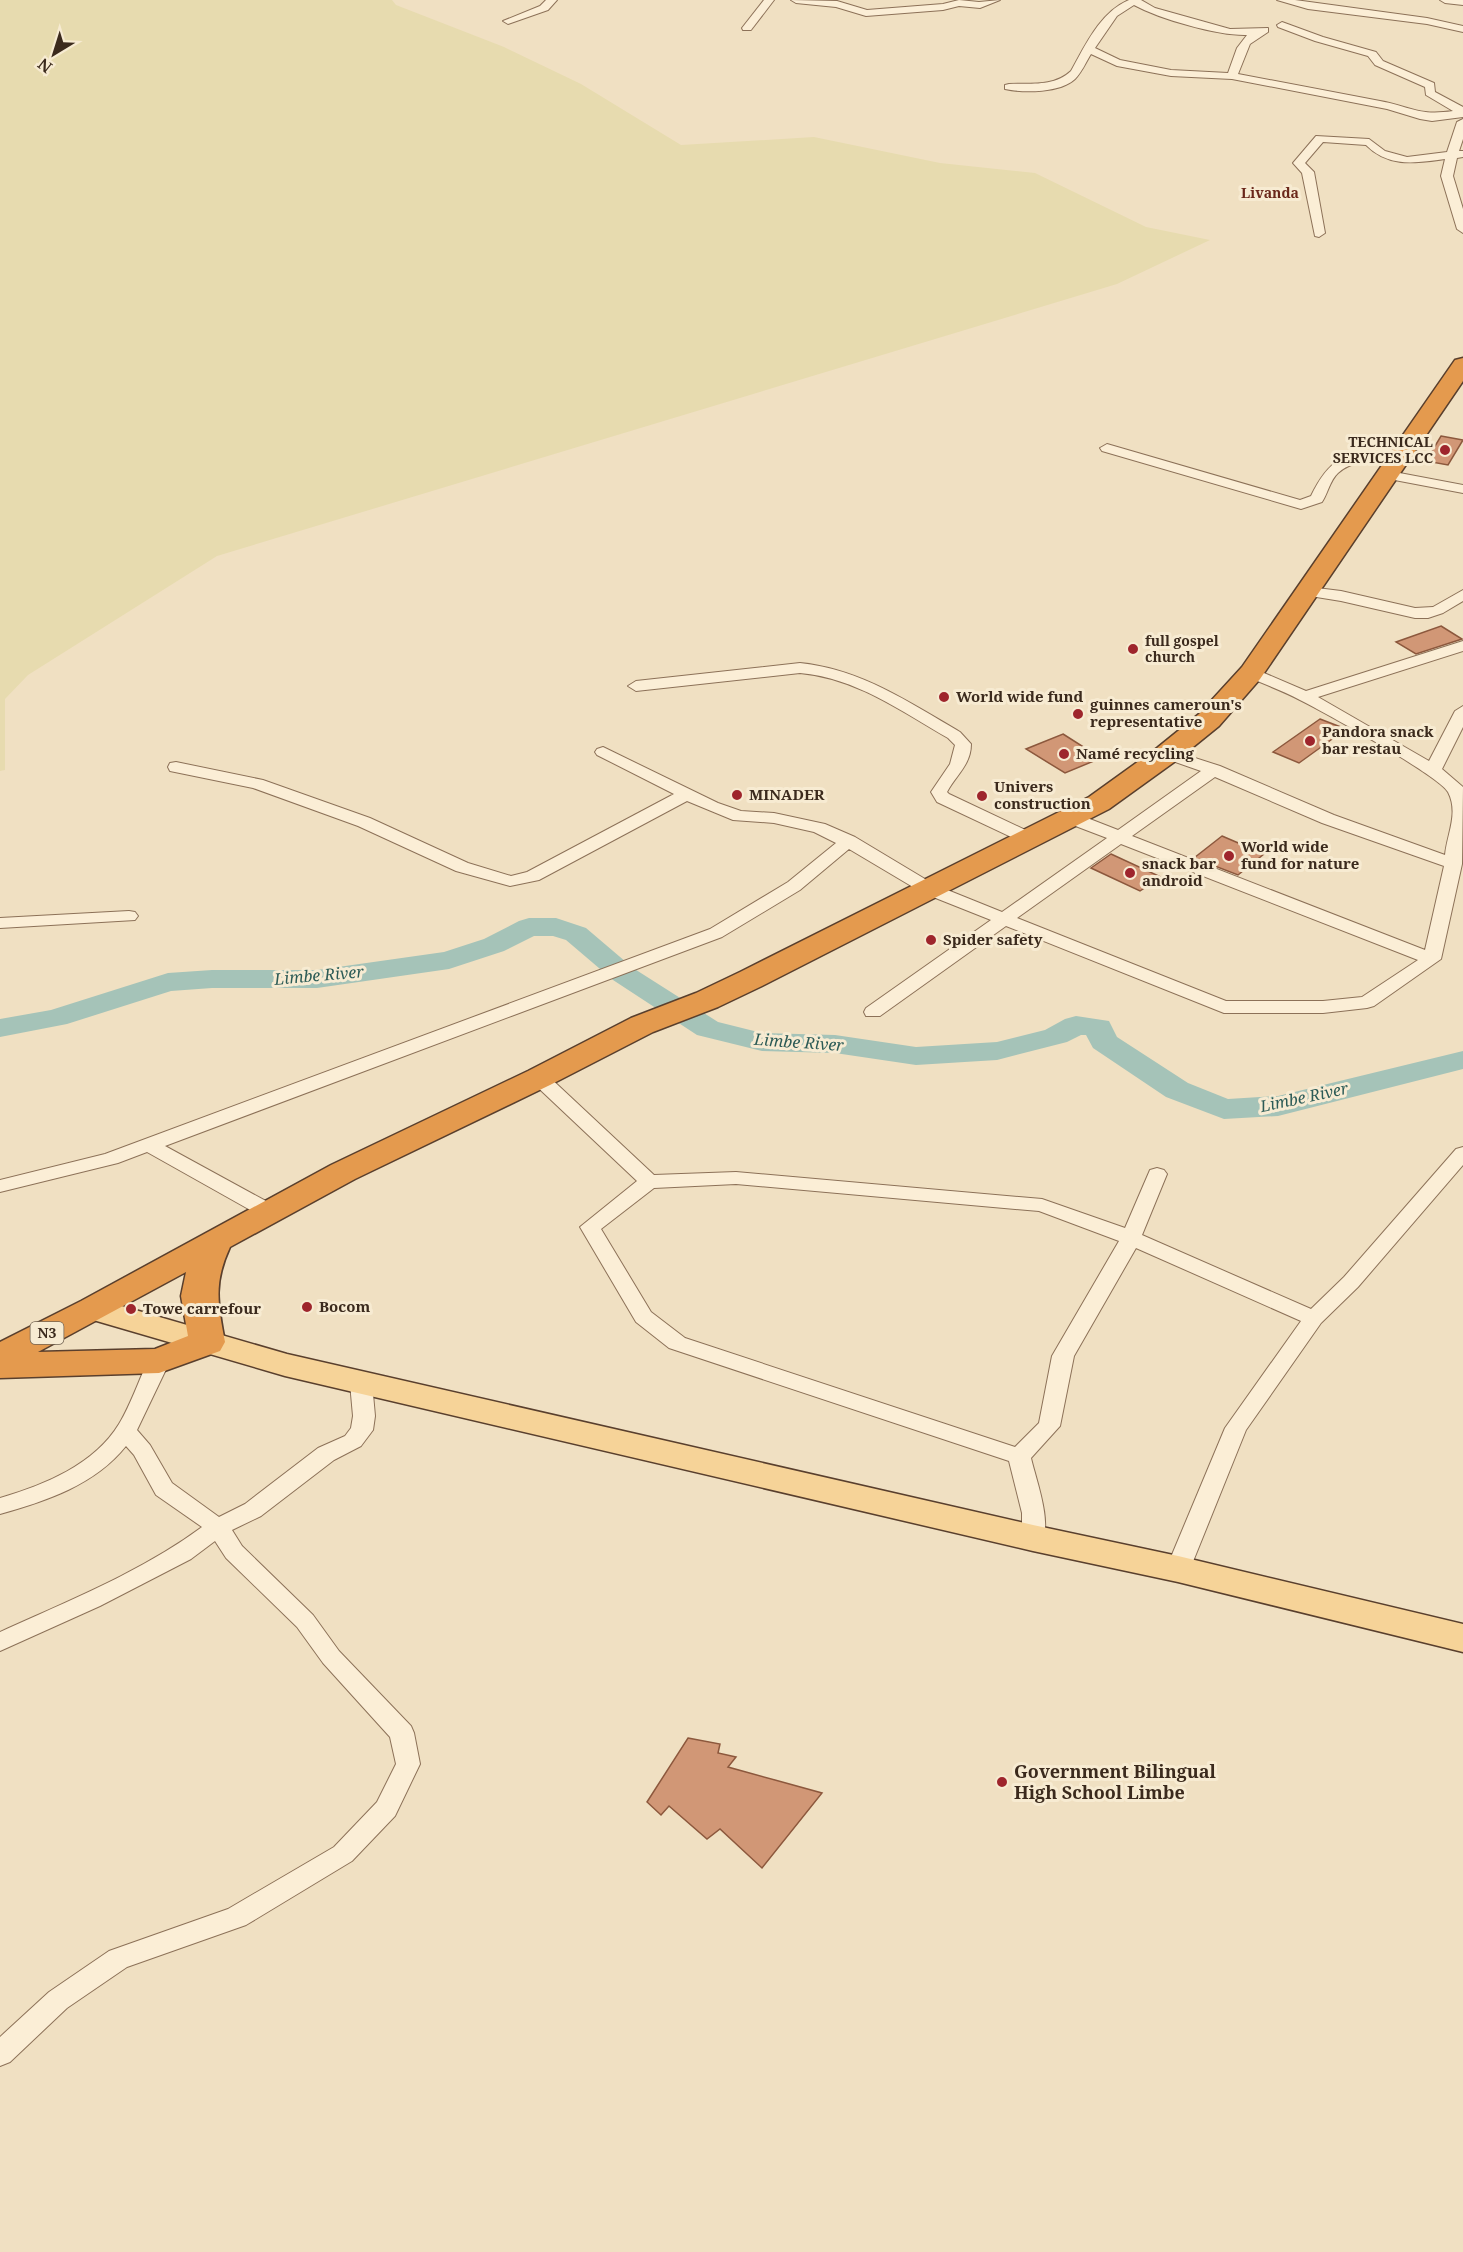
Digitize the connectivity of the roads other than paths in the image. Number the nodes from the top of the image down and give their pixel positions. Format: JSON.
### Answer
{"nodes":[{"id":1,"x":552,"y":0,"type":"edge"},
{"id":2,"x":769,"y":0,"type":"edge"},
{"id":3,"x":796,"y":0,"type":"edge"},
{"id":4,"x":995,"y":0,"type":"edge"},
{"id":5,"x":1282,"y":0,"type":"edge"},
{"id":6,"x":1445,"y":0,"type":"edge"},
{"id":7,"x":840,"y":2,"type":"edge"},
{"id":8,"x":1463,"y":2,"type":"edge"},
{"id":9,"x":1324,"y":7,"type":"junction"},
{"id":10,"x":508,"y":21,"type":"dead end"},
{"id":11,"x":1282,"y":25,"type":"junction"},
{"id":12,"x":747,"y":28,"type":"dead end"},
{"id":13,"x":1463,"y":29,"type":"edge"},
{"id":14,"x":1261,"y":31,"type":"junction"},
{"id":15,"x":1089,"y":49,"type":"junction"},
{"id":16,"x":1232,"y":76,"type":"junction"},
{"id":17,"x":1010,"y":87,"type":"dead end"},
{"id":18,"x":1463,"y":113,"type":"edge"},
{"id":19,"x":1463,"y":122,"type":"edge"},
{"id":20,"x":1458,"y":155,"type":"edge"},
{"id":21,"x":1463,"y":229,"type":"edge"},
{"id":22,"x":1319,"y":233,"type":"dead end"},
{"id":23,"x":1463,"y":365,"type":"edge"},
{"id":24,"x":1107,"y":448,"type":"dead end"},
{"id":25,"x":1394,"y":467,"type":"junction"},
{"id":26,"x":1463,"y":489,"type":"edge"},
{"id":27,"x":1309,"y":592,"type":"junction"},
{"id":28,"x":1463,"y":595,"type":"edge"},
{"id":29,"x":1463,"y":646,"type":"edge"},
{"id":30,"x":1251,"y":673,"type":"junction"},
{"id":31,"x":636,"y":686,"type":"dead end"},
{"id":32,"x":1305,"y":696,"type":"junction"},
{"id":33,"x":1463,"y":711,"type":"edge"},
{"id":34,"x":603,"y":752,"type":"dead end"},
{"id":35,"x":1167,"y":754,"type":"junction"},
{"id":36,"x":176,"y":767,"type":"dead end"},
{"id":37,"x":1214,"y":770,"type":"junction"},
{"id":38,"x":1433,"y":770,"type":"junction"},
{"id":39,"x":686,"y":794,"type":"junction"},
{"id":40,"x":1071,"y":818,"type":"junction"},
{"id":41,"x":1120,"y":837,"type":"junction"},
{"id":42,"x":1030,"y":839,"type":"junction"},
{"id":43,"x":849,"y":841,"type":"junction"},
{"id":44,"x":1453,"y":864,"type":"junction"},
{"id":45,"x":929,"y":889,"type":"junction"},
{"id":46,"x":129,"y":916,"type":"dead end"},
{"id":47,"x":1005,"y":920,"type":"junction"},
{"id":48,"x":0,"y":923,"type":"edge"},
{"id":49,"x":1432,"y":959,"type":"junction"},
{"id":50,"x":873,"y":1012,"type":"dead end"},
{"id":51,"x":539,"y":1078,"type":"junction"},
{"id":52,"x":148,"y":1145,"type":"junction"},
{"id":53,"x":1463,"y":1153,"type":"edge"},
{"id":54,"x":1157,"y":1174,"type":"dead end"},
{"id":55,"x":649,"y":1182,"type":"junction"},
{"id":56,"x":0,"y":1186,"type":"edge"},
{"id":57,"x":268,"y":1211,"type":"junction"},
{"id":58,"x":1131,"y":1238,"type":"junction"},
{"id":59,"x":215,"y":1242,"type":"junction"},
{"id":60,"x":94,"y":1309,"type":"junction"},
{"id":61,"x":1314,"y":1318,"type":"junction"},
{"id":62,"x":207,"y":1342,"type":"junction"},
{"id":63,"x":0,"y":1357,"type":"edge"},
{"id":64,"x":159,"y":1361,"type":"junction"},
{"id":65,"x":0,"y":1366,"type":"edge"},
{"id":66,"x":361,"y":1383,"type":"junction"},
{"id":67,"x":126,"y":1432,"type":"junction"},
{"id":68,"x":1019,"y":1456,"type":"junction"},
{"id":69,"x":0,"y":1506,"type":"edge"},
{"id":70,"x":218,"y":1527,"type":"junction"},
{"id":71,"x":1033,"y":1538,"type":"junction"},
{"id":72,"x":1178,"y":1569,"type":"junction"},
{"id":73,"x":1463,"y":1638,"type":"edge"},
{"id":74,"x":0,"y":1642,"type":"edge"},
{"id":75,"x":0,"y":2054,"type":"edge"}],
"edges":[{"from":1,"to":10,"type":"street"},
{"from":2,"to":12,"type":"street"},
{"from":3,"to":7,"type":"street"},
{"from":4,"to":7,"type":"street"},
{"from":5,"to":9,"type":"street"},
{"from":6,"to":8,"type":"street"},
{"from":9,"to":11,"type":"street"},
{"from":9,"to":13,"type":"street"},
{"from":11,"to":14,"type":"street"},
{"from":11,"to":18,"type":"street"},
{"from":14,"to":15,"type":"street"},
{"from":14,"to":16,"type":"street"},
{"from":15,"to":16,"type":"street"},
{"from":15,"to":17,"type":"street"},
{"from":16,"to":18,"type":"street"},
{"from":19,"to":20,"type":"street"},
{"from":20,"to":21,"type":"street"},
{"from":20,"to":22,"type":"street"},
{"from":23,"to":25,"type":"highway"},
{"from":24,"to":25,"type":"street"},
{"from":25,"to":26,"type":"street"},
{"from":25,"to":27,"type":"highway"},
{"from":27,"to":28,"type":"street"},
{"from":27,"to":30,"type":"highway"},
{"from":29,"to":32,"type":"street"},
{"from":30,"to":32,"type":"street"},
{"from":30,"to":35,"type":"highway"},
{"from":31,"to":42,"type":"street"},
{"from":32,"to":38,"type":"street"},
{"from":33,"to":38,"type":"street"},
{"from":34,"to":39,"type":"street"},
{"from":35,"to":37,"type":"street"},
{"from":35,"to":40,"type":"highway"},
{"from":36,"to":39,"type":"street"},
{"from":37,"to":41,"type":"street"},
{"from":37,"to":44,"type":"street"},
{"from":38,"to":44,"type":"street"},
{"from":39,"to":43,"type":"street"},
{"from":40,"to":41,"type":"street"},
{"from":40,"to":42,"type":"highway"},
{"from":41,"to":47,"type":"street"},
{"from":41,"to":49,"type":"street"},
{"from":42,"to":45,"type":"highway"},
{"from":43,"to":45,"type":"street"},
{"from":43,"to":52,"type":"street"},
{"from":44,"to":49,"type":"street"},
{"from":45,"to":47,"type":"street"},
{"from":45,"to":51,"type":"highway"},
{"from":46,"to":48,"type":"street"},
{"from":47,"to":49,"type":"street"},
{"from":47,"to":50,"type":"street"},
{"from":51,"to":55,"type":"street"},
{"from":51,"to":57,"type":"highway"},
{"from":52,"to":56,"type":"street"},
{"from":52,"to":57,"type":"street"},
{"from":53,"to":61,"type":"street"},
{"from":54,"to":58,"type":"street"},
{"from":55,"to":58,"type":"street"},
{"from":55,"to":68,"type":"street"},
{"from":57,"to":59,"type":"highway"},
{"from":58,"to":61,"type":"street"},
{"from":58,"to":68,"type":"street"},
{"from":59,"to":60,"type":"highway"},
{"from":59,"to":62,"type":"highway"},
{"from":60,"to":62,"type":"main road"},
{"from":60,"to":63,"type":"highway","number":"N3"},
{"from":61,"to":72,"type":"street"},
{"from":62,"to":64,"type":"highway"},
{"from":62,"to":66,"type":"main road"},
{"from":64,"to":65,"type":"highway"},
{"from":64,"to":67,"type":"street"},
{"from":66,"to":70,"type":"street"},
{"from":66,"to":71,"type":"main road"},
{"from":67,"to":69,"type":"street"},
{"from":67,"to":70,"type":"street"},
{"from":68,"to":71,"type":"street"},
{"from":70,"to":74,"type":"street"},
{"from":70,"to":75,"type":"street"},
{"from":71,"to":72,"type":"main road"},
{"from":72,"to":73,"type":"main road"}]}
